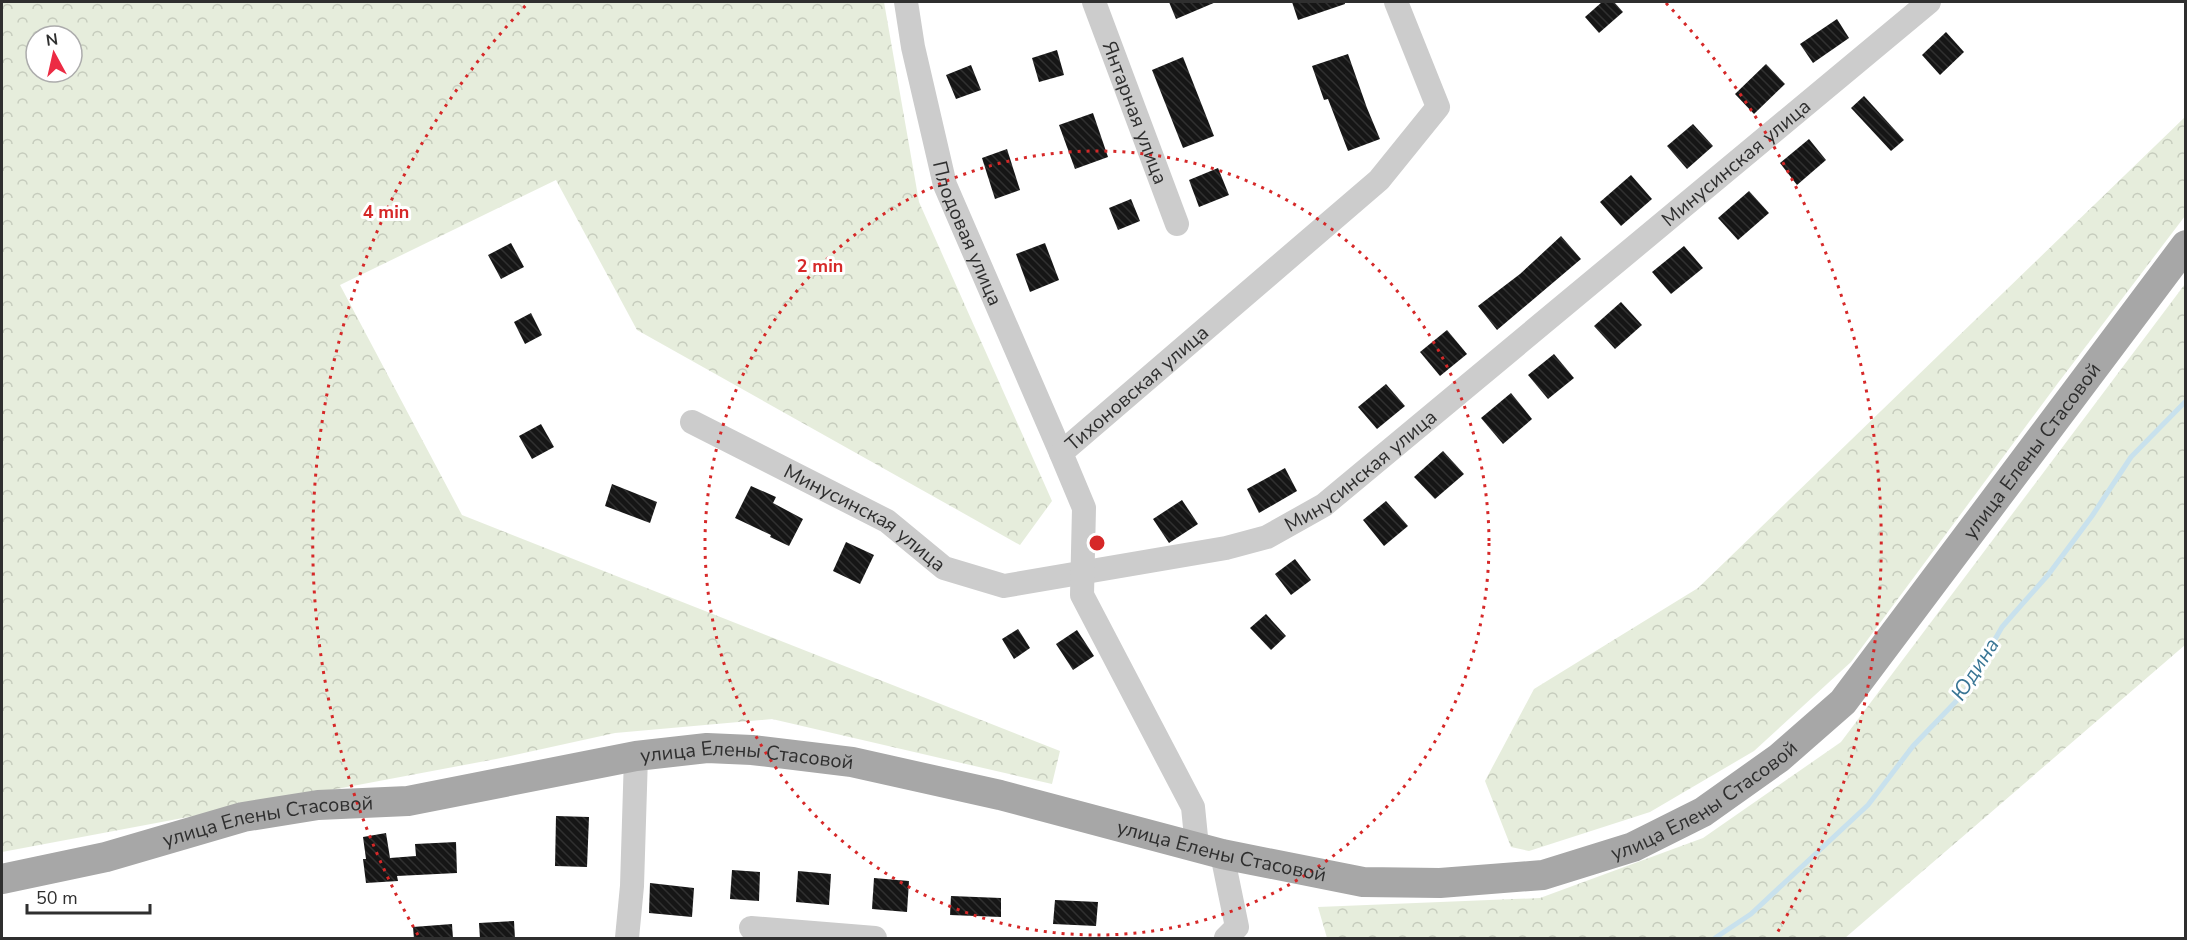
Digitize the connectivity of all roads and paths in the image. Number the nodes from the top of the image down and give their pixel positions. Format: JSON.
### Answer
{"nodes":[{"id":1,"x":906,"y":2,"type":"edge"},
{"id":2,"x":1094,"y":2,"type":"edge"},
{"id":3,"x":1396,"y":2,"type":"edge"},
{"id":4,"x":1929,"y":2,"type":"edge"},
{"id":5,"x":1177,"y":224,"type":"dead end"},
{"id":6,"x":2186,"y":246,"type":"edge"},
{"id":7,"x":692,"y":422,"type":"dead end"},
{"id":8,"x":1061,"y":453,"type":"junction"},
{"id":9,"x":1083,"y":571,"type":"junction"},
{"id":10,"x":636,"y":756,"type":"junction"},
{"id":11,"x":1209,"y":851,"type":"junction"},
{"id":12,"x":2,"y":879,"type":"edge"},
{"id":13,"x":751,"y":928,"type":"dead end"},
{"id":14,"x":627,"y":939,"type":"edge"},
{"id":15,"x":875,"y":939,"type":"edge"},
{"id":16,"x":1226,"y":939,"type":"edge"}],
"edges":[{"from":1,"to":8,"type":"street","name":"Плодовая улица"},
{"from":2,"to":5,"type":"street","name":"Янтарная улица"},
{"from":3,"to":8,"type":"street","name":"Тихоновская улица"},
{"from":4,"to":9,"type":"street","name":"Минусинская улица"},
{"from":6,"to":11,"type":"main road","name":"улица Елены Стасовой"},
{"from":7,"to":9,"type":"street","name":"Минусинская улица"},
{"from":8,"to":9,"type":"street","name":"Тихоновская улица"},
{"from":9,"to":11,"type":"street","name":"Тихоновская улица"},
{"from":10,"to":11,"type":"main road","name":"улица Елены Стасовой"},
{"from":10,"to":12,"type":"main road","name":"улица Елены Стасовой"},
{"from":10,"to":14,"type":"street"},
{"from":11,"to":16,"type":"street","name":"Тихоновская улица"},
{"from":13,"to":15,"type":"street"}]}
